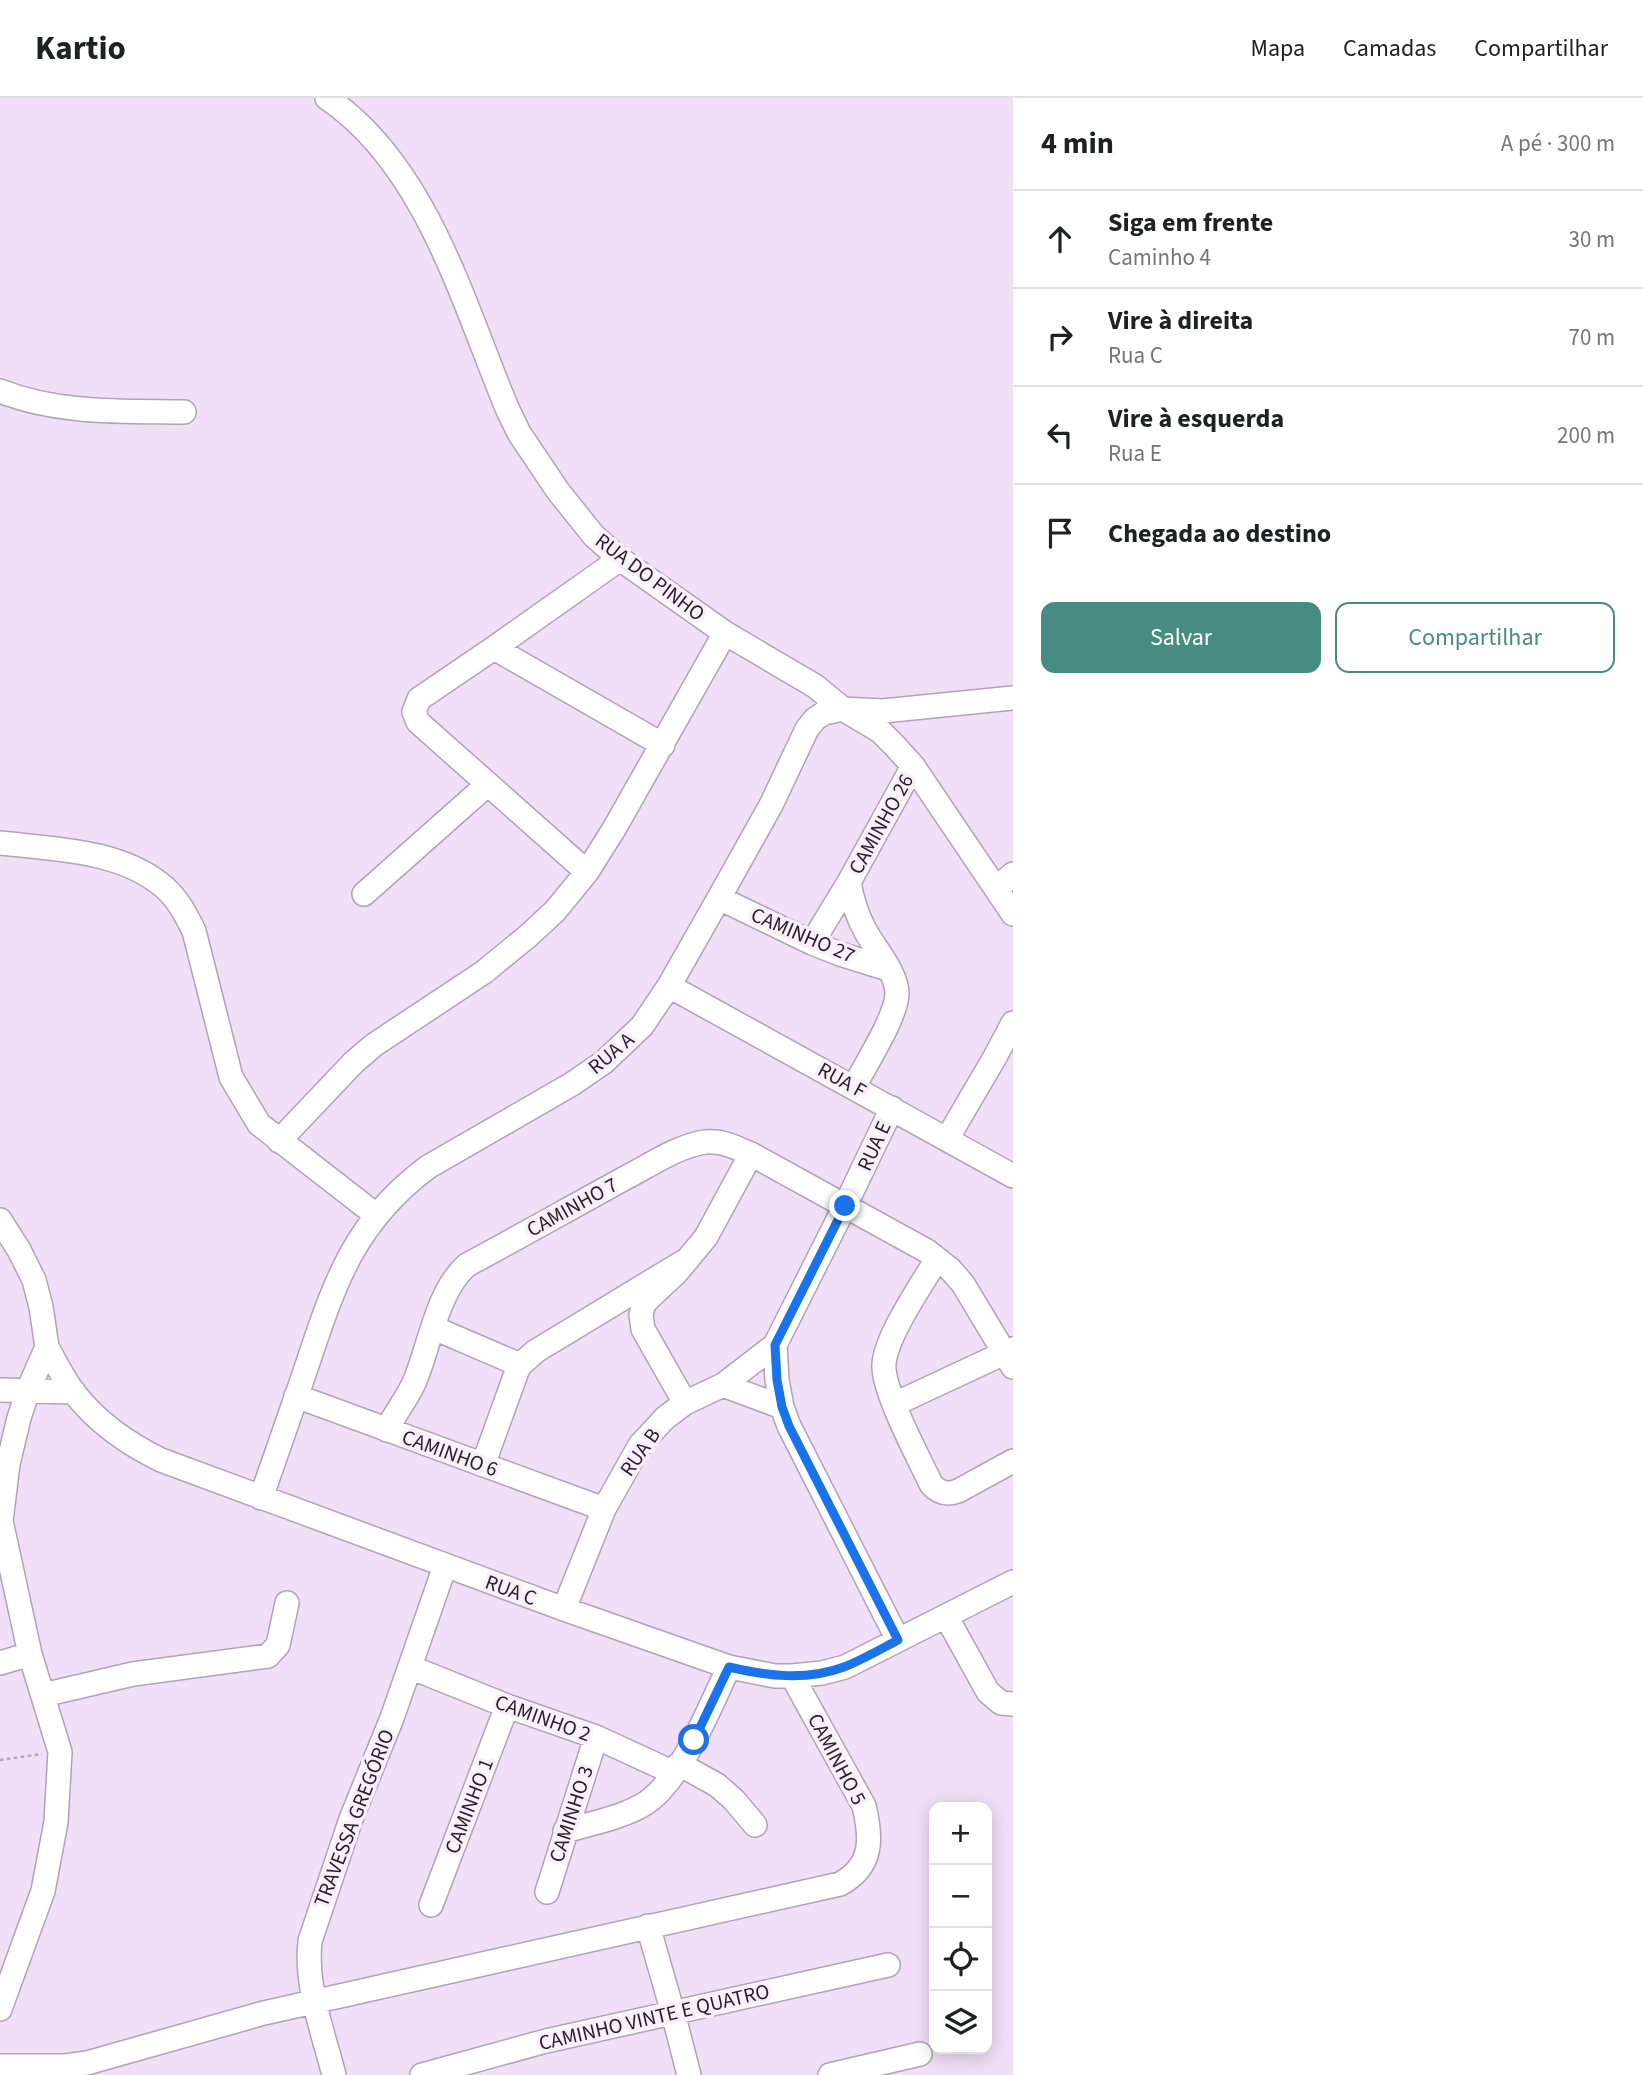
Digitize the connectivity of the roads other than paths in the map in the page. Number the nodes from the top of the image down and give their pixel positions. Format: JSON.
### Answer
{"nodes":[{"id":1,"x":327,"y":98,"type":"edge"},
{"id":2,"x":0,"y":391,"type":"edge"},
{"id":3,"x":184,"y":412,"type":"dead end"},
{"id":4,"x":620,"y":559,"type":"junction"},
{"id":5,"x":725,"y":632,"type":"junction"},
{"id":6,"x":494,"y":648,"type":"junction"},
{"id":7,"x":1013,"y":698,"type":"edge"},
{"id":8,"x":843,"y":709,"type":"junction"},
{"id":9,"x":663,"y":745,"type":"junction"},
{"id":10,"x":913,"y":766,"type":"junction"},
{"id":11,"x":488,"y":784,"type":"junction"},
{"id":12,"x":0,"y":844,"type":"edge"},
{"id":13,"x":587,"y":872,"type":"junction"},
{"id":14,"x":1005,"y":881,"type":"edge"},
{"id":15,"x":849,"y":882,"type":"junction"},
{"id":16,"x":364,"y":894,"type":"dead end"},
{"id":17,"x":719,"y":898,"type":"junction"},
{"id":18,"x":1013,"y":914,"type":"edge"},
{"id":19,"x":811,"y":943,"type":"junction"},
{"id":20,"x":888,"y":969,"type":"junction"},
{"id":21,"x":669,"y":986,"type":"junction"},
{"id":22,"x":1013,"y":1023,"type":"edge"},
{"id":23,"x":854,"y":1087,"type":"junction"},
{"id":24,"x":892,"y":1108,"type":"junction"},
{"id":25,"x":947,"y":1139,"type":"junction"},
{"id":26,"x":279,"y":1141,"type":"junction"},
{"id":27,"x":751,"y":1154,"type":"junction"},
{"id":28,"x":1013,"y":1176,"type":"edge"},
{"id":29,"x":845,"y":1206,"type":"junction"},
{"id":30,"x":376,"y":1215,"type":"junction"},
{"id":31,"x":0,"y":1220,"type":"edge"},
{"id":32,"x":688,"y":1259,"type":"junction"},
{"id":33,"x":937,"y":1259,"type":"junction"},
{"id":34,"x":434,"y":1328,"type":"junction"},
{"id":35,"x":775,"y":1345,"type":"junction"},
{"id":36,"x":47,"y":1347,"type":"junction"},
{"id":37,"x":1011,"y":1356,"type":"edge"},
{"id":38,"x":520,"y":1364,"type":"junction"},
{"id":39,"x":723,"y":1385,"type":"junction"},
{"id":40,"x":0,"y":1390,"type":"edge"},
{"id":41,"x":28,"y":1390,"type":"junction"},
{"id":42,"x":298,"y":1391,"type":"junction"},
{"id":43,"x":74,"y":1392,"type":"junction"},
{"id":44,"x":685,"y":1403,"type":"junction"},
{"id":45,"x":895,"y":1404,"type":"junction"},
{"id":46,"x":782,"y":1407,"type":"junction"},
{"id":47,"x":389,"y":1424,"type":"junction"},
{"id":48,"x":1013,"y":1461,"type":"edge"},
{"id":49,"x":483,"y":1465,"type":"junction"},
{"id":50,"x":261,"y":1498,"type":"junction"},
{"id":51,"x":604,"y":1509,"type":"junction"},
{"id":52,"x":1,"y":1521,"type":"edge"},
{"id":53,"x":445,"y":1566,"type":"junction"},
{"id":54,"x":1013,"y":1581,"type":"edge"},
{"id":55,"x":287,"y":1603,"type":"dead end"},
{"id":56,"x":564,"y":1609,"type":"junction"},
{"id":57,"x":946,"y":1616,"type":"junction"},
{"id":58,"x":898,"y":1640,"type":"junction"},
{"id":59,"x":30,"y":1654,"type":"junction"},
{"id":60,"x":0,"y":1663,"type":"edge"},
{"id":61,"x":410,"y":1667,"type":"junction"},
{"id":62,"x":729,"y":1667,"type":"junction"},
{"id":63,"x":792,"y":1676,"type":"junction"},
{"id":64,"x":43,"y":1695,"type":"junction"},
{"id":65,"x":1013,"y":1704,"type":"edge"},
{"id":66,"x":507,"y":1706,"type":"junction"},
{"id":67,"x":596,"y":1737,"type":"junction"},
{"id":68,"x":677,"y":1769,"type":"junction"},
{"id":69,"x":755,"y":1825,"type":"dead end"},
{"id":70,"x":565,"y":1831,"type":"junction"},
{"id":71,"x":547,"y":1892,"type":"dead end"},
{"id":72,"x":431,"y":1905,"type":"dead end"},
{"id":73,"x":648,"y":1926,"type":"junction"},
{"id":74,"x":888,"y":1965,"type":"dead end"},
{"id":75,"x":315,"y":2001,"type":"junction"},
{"id":76,"x":0,"y":2009,"type":"edge"},
{"id":77,"x":673,"y":2012,"type":"junction"},
{"id":78,"x":920,"y":2054,"type":"dead end"},
{"id":79,"x":0,"y":2066,"type":"edge"},
{"id":80,"x":334,"y":2075,"type":"edge"},
{"id":81,"x":422,"y":2075,"type":"edge"},
{"id":82,"x":689,"y":2075,"type":"edge"},
{"id":83,"x":830,"y":2075,"type":"edge"}],
"edges":[{"from":1,"to":4,"type":"street","name":"RUA DO PINHO"},
{"from":2,"to":3,"type":"street"},
{"from":4,"to":5,"type":"street","name":"RUA DO PINHO"},
{"from":4,"to":6,"type":"street"},
{"from":5,"to":8,"type":"street","name":"RUA DO PINHO"},
{"from":5,"to":9,"type":"street"},
{"from":6,"to":9,"type":"street"},
{"from":6,"to":11,"type":"street"},
{"from":7,"to":8,"type":"street","name":"RUA A"},
{"from":8,"to":10,"type":"street","name":"RUA DO PINHO"},
{"from":8,"to":17,"type":"street","name":"RUA A"},
{"from":9,"to":13,"type":"street"},
{"from":10,"to":14,"type":"street","name":"RUA DO PINHO"},
{"from":10,"to":15,"type":"street","name":"CAMINHO 26"},
{"from":11,"to":13,"type":"street"},
{"from":11,"to":16,"type":"street"},
{"from":12,"to":26,"type":"street"},
{"from":13,"to":26,"type":"street"},
{"from":14,"to":18,"type":"street","name":"RUA DO PINHO"},
{"from":15,"to":19,"type":"street","name":"CAMINHO 26"},
{"from":15,"to":20,"type":"street"},
{"from":17,"to":19,"type":"street","name":"CAMINHO 27"},
{"from":17,"to":21,"type":"street","name":"RUA A"},
{"from":19,"to":20,"type":"street","name":"CAMINHO 27"},
{"from":20,"to":23,"type":"street"},
{"from":21,"to":23,"type":"street","name":"RUA F"},
{"from":21,"to":30,"type":"street","name":"RUA A"},
{"from":22,"to":25,"type":"street"},
{"from":23,"to":24,"type":"street","name":"RUA F"},
{"from":24,"to":25,"type":"street","name":"RUA F"},
{"from":24,"to":29,"type":"street","name":"RUA E"},
{"from":25,"to":28,"type":"street","name":"RUA F"},
{"from":26,"to":30,"type":"street"},
{"from":27,"to":29,"type":"street","name":"CAMINHO 7"},
{"from":27,"to":32,"type":"street"},
{"from":27,"to":34,"type":"street","name":"CAMINHO 7"},
{"from":29,"to":33,"type":"street","name":"CAMINHO 7"},
{"from":29,"to":35,"type":"street","name":"RUA E"},
{"from":30,"to":42,"type":"street","name":"RUA A"},
{"from":31,"to":36,"type":"street"},
{"from":32,"to":38,"type":"street"},
{"from":32,"to":44,"type":"street"},
{"from":33,"to":37,"type":"street","name":"CAMINHO 7"},
{"from":33,"to":45,"type":"street"},
{"from":34,"to":38,"type":"street"},
{"from":34,"to":47,"type":"street","name":"CAMINHO 7"},
{"from":35,"to":39,"type":"street","name":"RUA B"},
{"from":35,"to":46,"type":"street"},
{"from":36,"to":41,"type":"street"},
{"from":36,"to":43,"type":"street","name":"RUA C"},
{"from":37,"to":45,"type":"street"},
{"from":38,"to":49,"type":"street"},
{"from":39,"to":44,"type":"street","name":"RUA B"},
{"from":39,"to":46,"type":"street"},
{"from":40,"to":41,"type":"street"},
{"from":41,"to":43,"type":"street"},
{"from":41,"to":52,"type":"street"},
{"from":42,"to":47,"type":"street","name":"CAMINHO 6"},
{"from":42,"to":50,"type":"street","name":"RUA A"},
{"from":43,"to":50,"type":"street","name":"RUA C"},
{"from":44,"to":51,"type":"street","name":"RUA B"},
{"from":45,"to":48,"type":"street"},
{"from":46,"to":58,"type":"street"},
{"from":47,"to":49,"type":"street","name":"CAMINHO 6"},
{"from":49,"to":51,"type":"street","name":"CAMINHO 6"},
{"from":50,"to":53,"type":"street","name":"RUA C"},
{"from":51,"to":56,"type":"street","name":"RUA B"},
{"from":52,"to":59,"type":"street"},
{"from":53,"to":56,"type":"street","name":"RUA C"},
{"from":53,"to":61,"type":"street","name":"TRAVESSA GREGÓRIO"},
{"from":54,"to":57,"type":"street","name":"RUA C"},
{"from":55,"to":64,"type":"street"},
{"from":56,"to":62,"type":"street","name":"RUA C"},
{"from":57,"to":58,"type":"street","name":"RUA C"},
{"from":57,"to":65,"type":"street"},
{"from":58,"to":63,"type":"street","name":"RUA C"},
{"from":59,"to":60,"type":"street"},
{"from":59,"to":64,"type":"street"},
{"from":61,"to":66,"type":"street","name":"CAMINHO 2"},
{"from":61,"to":75,"type":"street","name":"TRAVESSA GREGÓRIO"},
{"from":62,"to":63,"type":"street","name":"RUA C"},
{"from":62,"to":68,"type":"street"},
{"from":63,"to":73,"type":"street","name":"CAMINHO 5"},
{"from":64,"to":76,"type":"street"},
{"from":66,"to":67,"type":"street","name":"CAMINHO 2"},
{"from":66,"to":72,"type":"street","name":"CAMINHO 1"},
{"from":67,"to":68,"type":"street","name":"CAMINHO 2"},
{"from":67,"to":70,"type":"street","name":"CAMINHO 3"},
{"from":68,"to":69,"type":"street","name":"CAMINHO 2"},
{"from":68,"to":70,"type":"street"},
{"from":70,"to":71,"type":"street","name":"CAMINHO 3"},
{"from":73,"to":75,"type":"street"},
{"from":73,"to":77,"type":"street"},
{"from":74,"to":77,"type":"street","name":"CAMINHO VINTE E QUATRO"},
{"from":75,"to":79,"type":"street"},
{"from":75,"to":80,"type":"street","name":"TRAVESSA GREGÓRIO"},
{"from":77,"to":81,"type":"street","name":"CAMINHO VINTE E QUATRO"},
{"from":77,"to":82,"type":"street"},
{"from":78,"to":83,"type":"street"}]}
